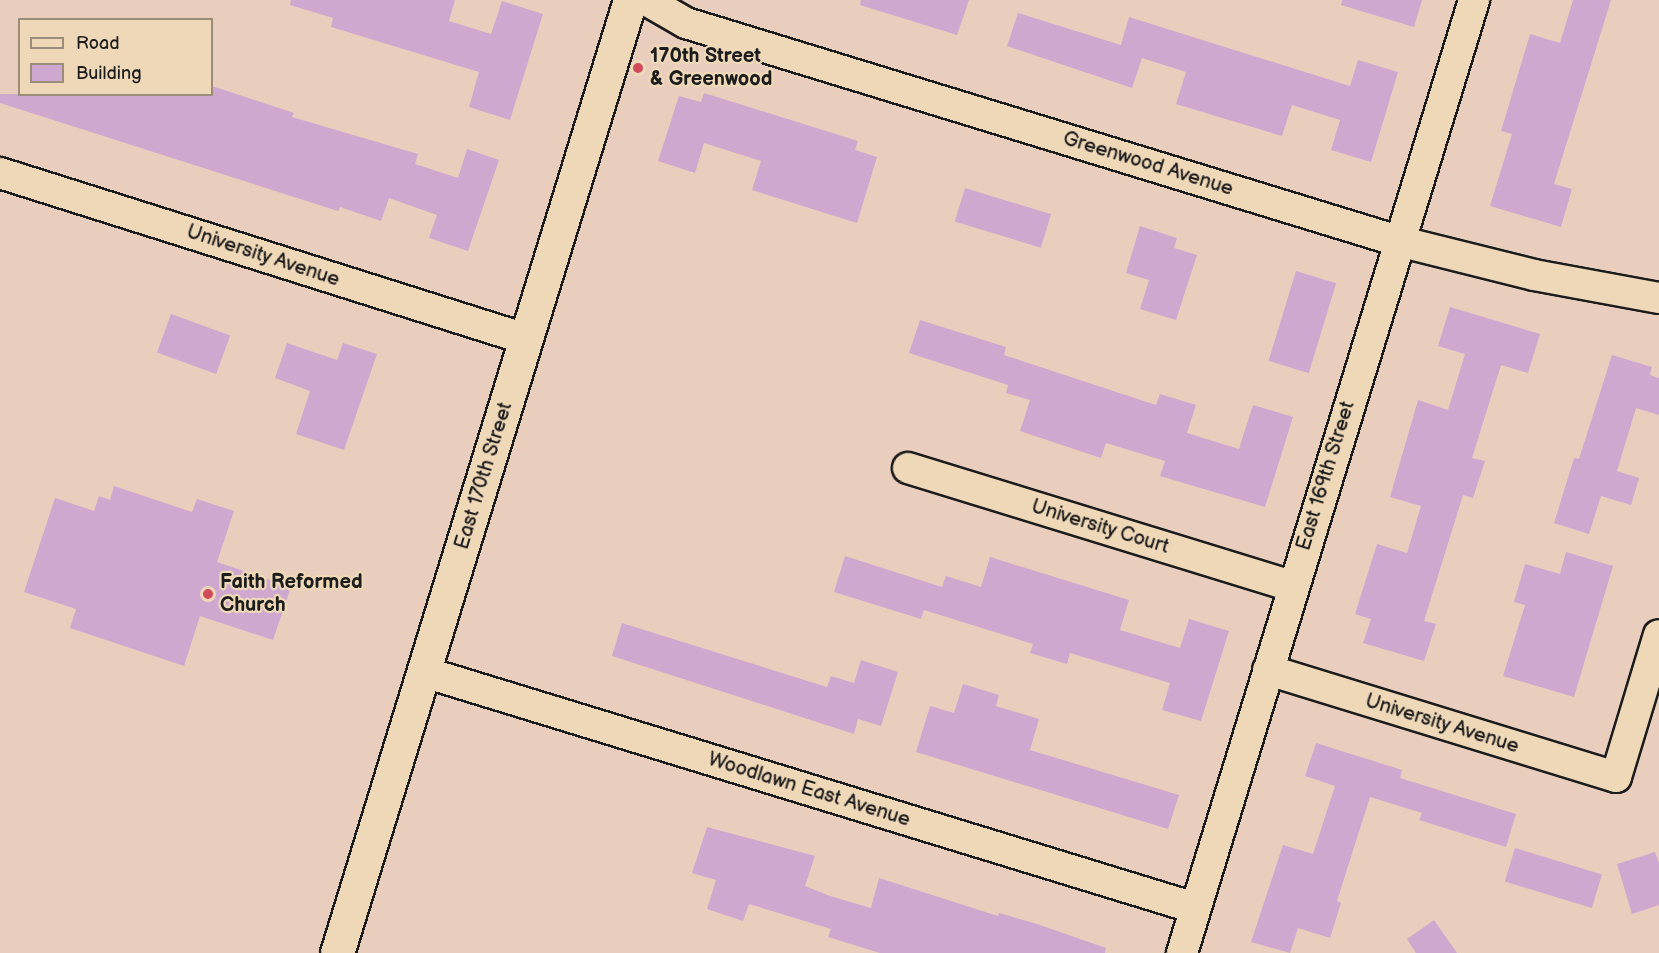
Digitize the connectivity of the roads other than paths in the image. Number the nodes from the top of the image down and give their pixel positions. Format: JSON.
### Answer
{"nodes":[{"id":1,"x":630,"y":0,"type":"edge"},
{"id":2,"x":646,"y":0,"type":"edge"},
{"id":3,"x":1474,"y":0,"type":"edge"},
{"id":4,"x":0,"y":173,"type":"edge"},
{"id":5,"x":1398,"y":241,"type":"junction"},
{"id":6,"x":1659,"y":298,"type":"edge"},
{"id":7,"x":526,"y":339,"type":"junction"},
{"id":8,"x":908,"y":468,"type":"dead end"},
{"id":9,"x":1292,"y":586,"type":"junction"},
{"id":10,"x":1659,"y":635,"type":"edge"},
{"id":11,"x":1268,"y":670,"type":"junction"},
{"id":12,"x":424,"y":672,"type":"junction"},
{"id":13,"x":1195,"y":908,"type":"junction"},
{"id":14,"x":338,"y":953,"type":"edge"},
{"id":15,"x":1182,"y":953,"type":"edge"}],
"edges":[{"from":1,"to":7,"type":"street","name":"East 170th Street"},
{"from":2,"to":5,"type":"street","name":"Greenwood Avenue"},
{"from":3,"to":5,"type":"street","name":"East 169th Street"},
{"from":4,"to":7,"type":"street","name":"University Avenue"},
{"from":5,"to":6,"type":"street","name":"Greenwood Avenue"},
{"from":5,"to":9,"type":"street","name":"East 169th Street"},
{"from":7,"to":12,"type":"street","name":"East 170th Street"},
{"from":8,"to":9,"type":"street","name":"University Court"},
{"from":9,"to":11,"type":"street","name":"East 169th Street"},
{"from":10,"to":11,"type":"street","name":"University Avenue"},
{"from":11,"to":13,"type":"street","name":"East 169th Street"},
{"from":12,"to":13,"type":"street","name":"Woodlawn East Avenue"},
{"from":12,"to":14,"type":"street","name":"East 170th Street"},
{"from":13,"to":15,"type":"street","name":"East 169th Street"}]}
